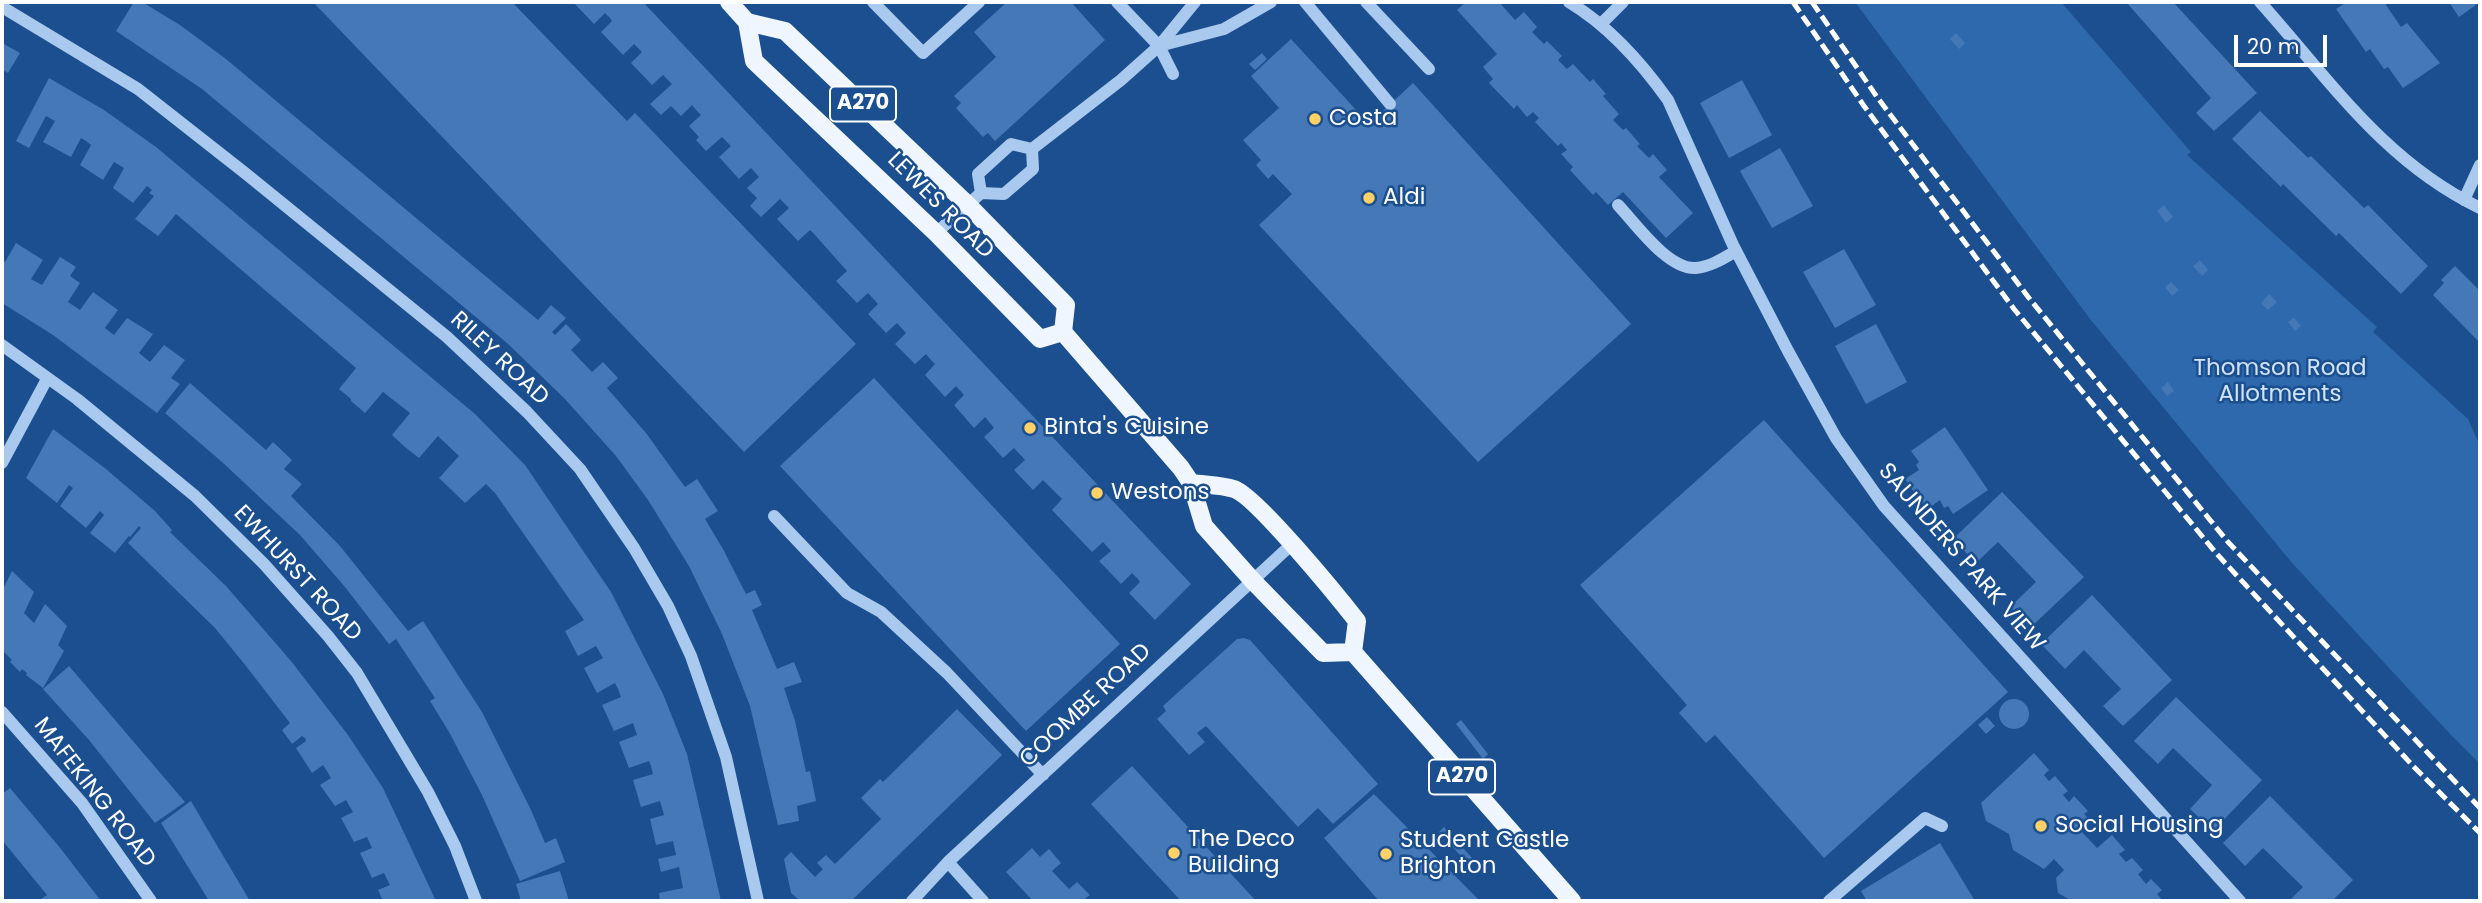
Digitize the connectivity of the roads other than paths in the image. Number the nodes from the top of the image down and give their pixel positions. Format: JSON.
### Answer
{"nodes":[{"id":1,"x":729,"y":2,"type":"edge"},
{"id":2,"x":873,"y":2,"type":"edge"},
{"id":3,"x":979,"y":2,"type":"edge"},
{"id":4,"x":1117,"y":2,"type":"edge"},
{"id":5,"x":1195,"y":2,"type":"edge"},
{"id":6,"x":1271,"y":2,"type":"edge"},
{"id":7,"x":1305,"y":2,"type":"edge"},
{"id":8,"x":1366,"y":2,"type":"edge"},
{"id":9,"x":1569,"y":2,"type":"edge"},
{"id":10,"x":1623,"y":2,"type":"edge"},
{"id":11,"x":2260,"y":2,"type":"edge"},
{"id":12,"x":2,"y":7,"type":"edge"},
{"id":13,"x":747,"y":22,"type":"junction"},
{"id":14,"x":1601,"y":24,"type":"junction"},
{"id":15,"x":1159,"y":46,"type":"junction"},
{"id":16,"x":1429,"y":69,"type":"dead end"},
{"id":17,"x":1173,"y":74,"type":"dead end"},
{"id":18,"x":1390,"y":104,"type":"dead end"},
{"id":19,"x":1032,"y":149,"type":"junction"},
{"id":20,"x":2480,"y":165,"type":"edge"},
{"id":21,"x":974,"y":199,"type":"junction"},
{"id":22,"x":2464,"y":200,"type":"junction"},
{"id":23,"x":1618,"y":205,"type":"dead end"},
{"id":24,"x":2480,"y":208,"type":"edge"},
{"id":25,"x":936,"y":233,"type":"junction"},
{"id":26,"x":1736,"y":251,"type":"junction"},
{"id":27,"x":1063,"y":332,"type":"junction"},
{"id":28,"x":2,"y":345,"type":"edge"},
{"id":29,"x":47,"y":379,"type":"junction"},
{"id":30,"x":2,"y":463,"type":"edge"},
{"id":31,"x":1191,"y":483,"type":"junction"},
{"id":32,"x":774,"y":516,"type":"dead end"},
{"id":33,"x":1292,"y":544,"type":"junction"},
{"id":34,"x":1253,"y":581,"type":"junction"},
{"id":35,"x":1353,"y":652,"type":"junction"},
{"id":36,"x":2,"y":712,"type":"edge"},
{"id":37,"x":1043,"y":775,"type":"junction"},
{"id":38,"x":1942,"y":827,"type":"dead end"},
{"id":39,"x":948,"y":862,"type":"junction"},
{"id":40,"x":151,"y":901,"type":"edge"},
{"id":41,"x":476,"y":901,"type":"edge"},
{"id":42,"x":758,"y":901,"type":"edge"},
{"id":43,"x":912,"y":901,"type":"edge"},
{"id":44,"x":984,"y":901,"type":"edge"},
{"id":45,"x":1572,"y":901,"type":"edge"},
{"id":46,"x":1829,"y":901,"type":"edge"},
{"id":47,"x":2240,"y":901,"type":"edge"}],
"edges":[{"from":1,"to":13,"type":"main road"},
{"from":2,"to":3,"type":"street"},
{"from":4,"to":15,"type":"street"},
{"from":5,"to":15,"type":"street"},
{"from":6,"to":15,"type":"street"},
{"from":7,"to":18,"type":"street"},
{"from":8,"to":16,"type":"street"},
{"from":9,"to":14,"type":"street","name":"SAUNDERS PARK VIEW"},
{"from":10,"to":14,"type":"street"},
{"from":11,"to":22,"type":"street"},
{"from":12,"to":42,"type":"street","name":"RILEY ROAD"},
{"from":13,"to":21,"type":"main road","name":"LEWES ROAD","number":"A270"},
{"from":13,"to":25,"type":"main road","name":"LEWES ROAD","number":"A270"},
{"from":14,"to":26,"type":"street","name":"SAUNDERS PARK VIEW"},
{"from":15,"to":17,"type":"street"},
{"from":15,"to":19,"type":"street"},
{"from":19,"to":21,"type":"street"},
{"from":19,"to":21,"type":"street"},
{"from":20,"to":22,"type":"street"},
{"from":21,"to":25,"type":"street"},
{"from":21,"to":27,"type":"main road","name":"LEWES ROAD","number":"A270"},
{"from":22,"to":24,"type":"street"},
{"from":23,"to":26,"type":"street"},
{"from":25,"to":27,"type":"main road","name":"LEWES ROAD","number":"A270"},
{"from":26,"to":47,"type":"street","name":"SAUNDERS PARK VIEW"},
{"from":27,"to":31,"type":"main road"},
{"from":28,"to":29,"type":"street","name":"EWHURST ROAD"},
{"from":29,"to":30,"type":"street"},
{"from":29,"to":41,"type":"street","name":"EWHURST ROAD"},
{"from":31,"to":33,"type":"main road"},
{"from":31,"to":34,"type":"main road"},
{"from":32,"to":37,"type":"street"},
{"from":33,"to":34,"type":"street","name":"COOMBE ROAD"},
{"from":33,"to":35,"type":"main road"},
{"from":34,"to":35,"type":"main road"},
{"from":34,"to":37,"type":"street","name":"COOMBE ROAD"},
{"from":35,"to":45,"type":"main road","number":"A270"},
{"from":36,"to":40,"type":"street","name":"MAFEKING ROAD"},
{"from":37,"to":39,"type":"street","name":"COOMBE ROAD"},
{"from":38,"to":46,"type":"street"},
{"from":39,"to":43,"type":"street","name":"COOMBE ROAD"},
{"from":39,"to":44,"type":"street"}]}
